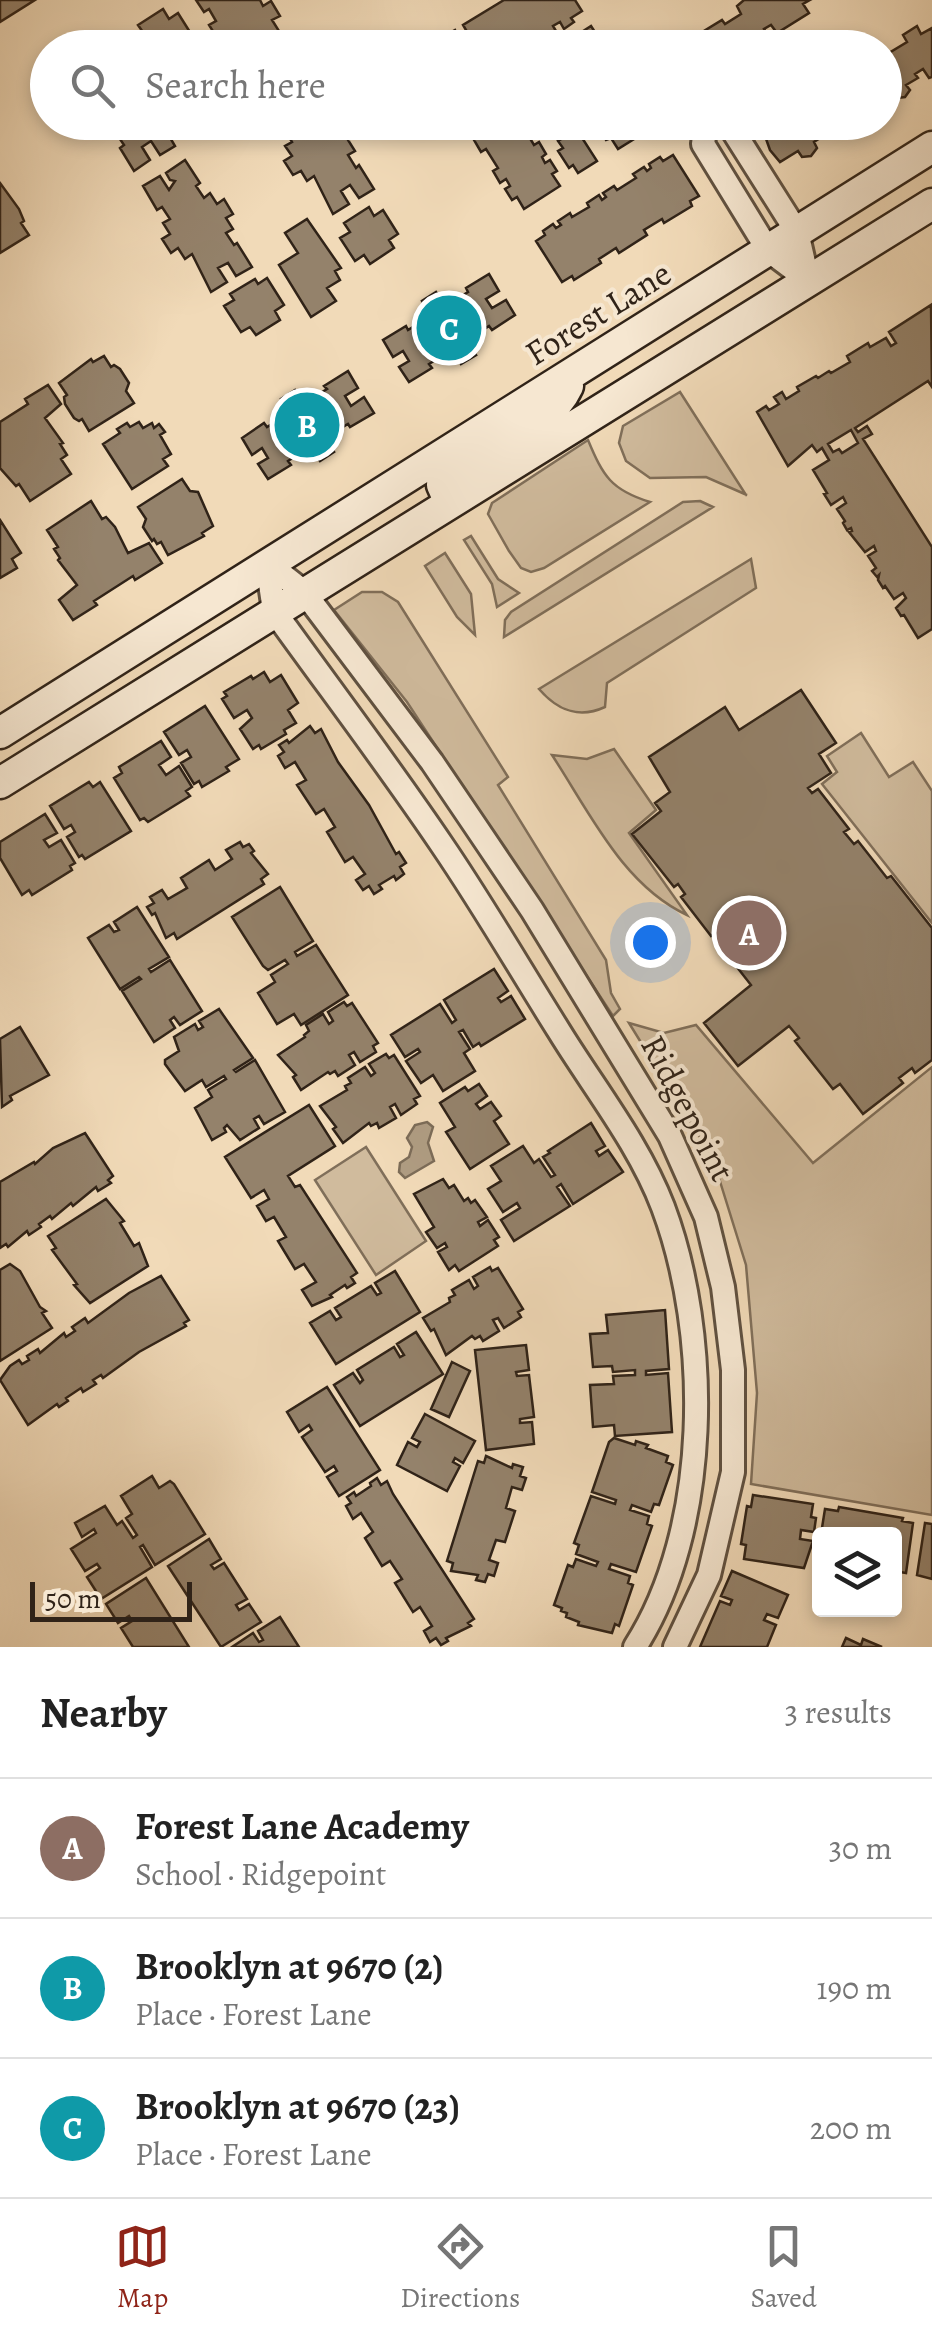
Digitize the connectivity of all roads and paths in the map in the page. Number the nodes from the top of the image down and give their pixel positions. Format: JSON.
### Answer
{"nodes":[{"id":1,"x":704,"y":140,"type":"edge"},
{"id":2,"x":739,"y":140,"type":"edge"},
{"id":3,"x":932,"y":147,"type":"edge"},
{"id":4,"x":932,"y":204,"type":"edge"},
{"id":5,"x":797,"y":232,"type":"junction"},
{"id":6,"x":768,"y":250,"type":"junction"},
{"id":7,"x":808,"y":280,"type":"junction"},
{"id":8,"x":575,"y":371,"type":"junction"},
{"id":9,"x":450,"y":503,"type":"junction"},
{"id":10,"x":267,"y":564,"type":"junction"},
{"id":11,"x":304,"y":592,"type":"junction"},
{"id":12,"x":274,"y":611,"type":"junction"},
{"id":13,"x":0,"y":733,"type":"edge"},
{"id":14,"x":432,"y":762,"type":"junction"},
{"id":15,"x":0,"y":783,"type":"edge"},
{"id":16,"x":400,"y":784,"type":"junction"},
{"id":17,"x":611,"y":1040,"type":"junction"},
{"id":18,"x":577,"y":1060,"type":"junction"},
{"id":19,"x":635,"y":1647,"type":"edge"},
{"id":20,"x":675,"y":1647,"type":"edge"}],
"edges":[{"from":1,"to":6,"type":"street"},
{"from":2,"to":5,"type":"street"},
{"from":3,"to":5,"type":"main road","name":"Forest Lane"},
{"from":4,"to":7,"type":"main road"},
{"from":5,"to":6,"type":"main road","name":"Forest Lane"},
{"from":5,"to":7,"type":"street"},
{"from":6,"to":7,"type":"street"},
{"from":6,"to":8,"type":"main road","name":"Forest Lane"},
{"from":7,"to":9,"type":"main road"},
{"from":8,"to":9,"type":"main road"},
{"from":8,"to":10,"type":"main road","name":"Forest Lane"},
{"from":9,"to":11,"type":"main road"},
{"from":10,"to":11,"type":"street","name":"Ridgepoint"},
{"from":10,"to":12,"type":"street","name":"Ridgepoint"},
{"from":10,"to":13,"type":"main road","name":"Forest Lane"},
{"from":11,"to":12,"type":"main road"},
{"from":11,"to":14,"type":"street","name":"Ridgepoint"},
{"from":12,"to":15,"type":"main road"},
{"from":12,"to":16,"type":"street","name":"Ridgepoint"},
{"from":14,"to":16,"type":"street"},
{"from":14,"to":17,"type":"street","name":"Ridgepoint"},
{"from":16,"to":18,"type":"street","name":"Ridgepoint"},
{"from":17,"to":18,"type":"street"},
{"from":17,"to":20,"type":"street","name":"Ridgepoint"},
{"from":18,"to":19,"type":"street","name":"Ridgepoint"}]}
